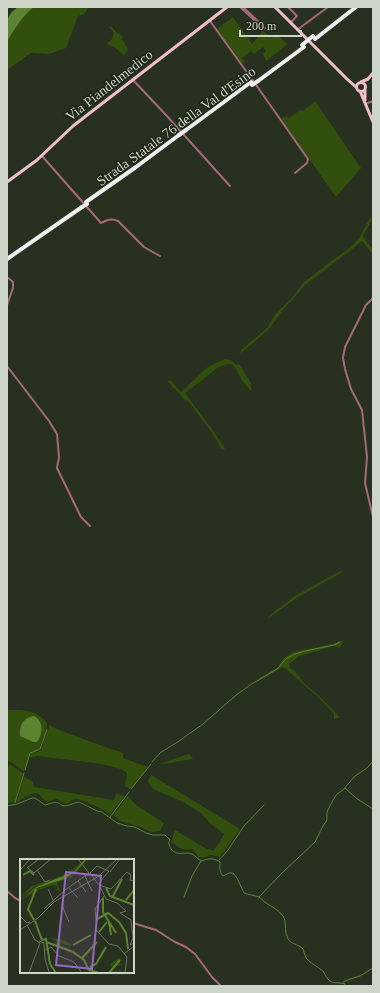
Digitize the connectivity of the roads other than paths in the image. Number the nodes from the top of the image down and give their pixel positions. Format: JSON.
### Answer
{"nodes":[{"id":1,"x":227,"y":7,"type":"edge"},
{"id":2,"x":241,"y":7,"type":"edge"},
{"id":3,"x":275,"y":7,"type":"edge"},
{"id":4,"x":328,"y":7,"type":"edge"},
{"id":5,"x":351,"y":7,"type":"edge"},
{"id":6,"x":356,"y":7,"type":"edge"},
{"id":7,"x":288,"y":8,"type":"edge"},
{"id":8,"x":210,"y":21,"type":"junction"},
{"id":9,"x":291,"y":23,"type":"junction"},
{"id":10,"x":264,"y":28,"type":"dead end"},
{"id":11,"x":297,"y":30,"type":"junction"},
{"id":12,"x":314,"y":37,"type":"junction"},
{"id":13,"x":373,"y":73,"type":"edge"},
{"id":14,"x":368,"y":79,"type":"junction"},
{"id":15,"x":133,"y":80,"type":"junction"},
{"id":16,"x":352,"y":83,"type":"junction"},
{"id":17,"x":360,"y":83,"type":"junction"},
{"id":18,"x":356,"y":87,"type":"junction"},
{"id":19,"x":365,"y":88,"type":"junction"},
{"id":20,"x":360,"y":91,"type":"junction"},
{"id":21,"x":365,"y":97,"type":"junction"},
{"id":22,"x":372,"y":101,"type":"edge"},
{"id":23,"x":365,"y":104,"type":"junction"},
{"id":24,"x":373,"y":122,"type":"edge"},
{"id":25,"x":42,"y":156,"type":"junction"},
{"id":26,"x":296,"y":173,"type":"dead end"},
{"id":27,"x":7,"y":182,"type":"edge"},
{"id":28,"x":230,"y":186,"type":"dead end"},
{"id":29,"x":160,"y":256,"type":"dead end"},
{"id":30,"x":7,"y":257,"type":"edge"},
{"id":31,"x":7,"y":277,"type":"edge"},
{"id":32,"x":373,"y":298,"type":"edge"},
{"id":33,"x":7,"y":305,"type":"edge"},
{"id":34,"x":7,"y":366,"type":"edge"},
{"id":35,"x":373,"y":517,"type":"edge"},
{"id":36,"x":90,"y":526,"type":"dead end"},
{"id":37,"x":7,"y":891,"type":"edge"},
{"id":38,"x":20,"y":900,"type":"edge"},
{"id":39,"x":134,"y":923,"type":"edge"},
{"id":40,"x":221,"y":986,"type":"edge"}],
"edges":[{"from":1,"to":8,"type":"main road","name":"Via Piandelmedico"},
{"from":2,"to":10,"type":"street"},
{"from":3,"to":9,"type":"main road"},
{"from":4,"to":11,"type":"street"},
{"from":5,"to":12,"type":"highway","name":"Strada Statale 76 della Val d'Esino"},
{"from":6,"to":12,"type":"highway","name":"Strada Statale 76 della Val d'Esino"},
{"from":7,"to":9,"type":"street"},
{"from":8,"to":15,"type":"main road","name":"Via Piandelmedico"},
{"from":8,"to":26,"type":"street"},
{"from":9,"to":11,"type":"main road"},
{"from":11,"to":16,"type":"main road"},
{"from":12,"to":30,"type":"highway","name":"Strada Statale 76 della Val d'Esino","bridge":true},
{"from":13,"to":14,"type":"main road"},
{"from":14,"to":17,"type":"main road"},
{"from":14,"to":19,"type":"main road"},
{"from":15,"to":25,"type":"main road","name":"Via Piandelmedico"},
{"from":15,"to":28,"type":"street"},
{"from":16,"to":17,"type":"main road"},
{"from":16,"to":18,"type":"main road"},
{"from":17,"to":18,"type":"main road"},
{"from":17,"to":19,"type":"main road"},
{"from":18,"to":20,"type":"main road"},
{"from":19,"to":20,"type":"main road"},
{"from":19,"to":21,"type":"main road"},
{"from":20,"to":23,"type":"main road"},
{"from":21,"to":22,"type":"street"},
{"from":21,"to":23,"type":"main road"},
{"from":22,"to":23,"type":"street"},
{"from":23,"to":24,"type":"main road"},
{"from":25,"to":27,"type":"main road","name":"Via Piandelmedico"},
{"from":25,"to":29,"type":"street"},
{"from":31,"to":33,"type":"street"},
{"from":32,"to":35,"type":"street"},
{"from":34,"to":36,"type":"street"},
{"from":37,"to":38,"type":"street"},
{"from":39,"to":40,"type":"street"}]}
